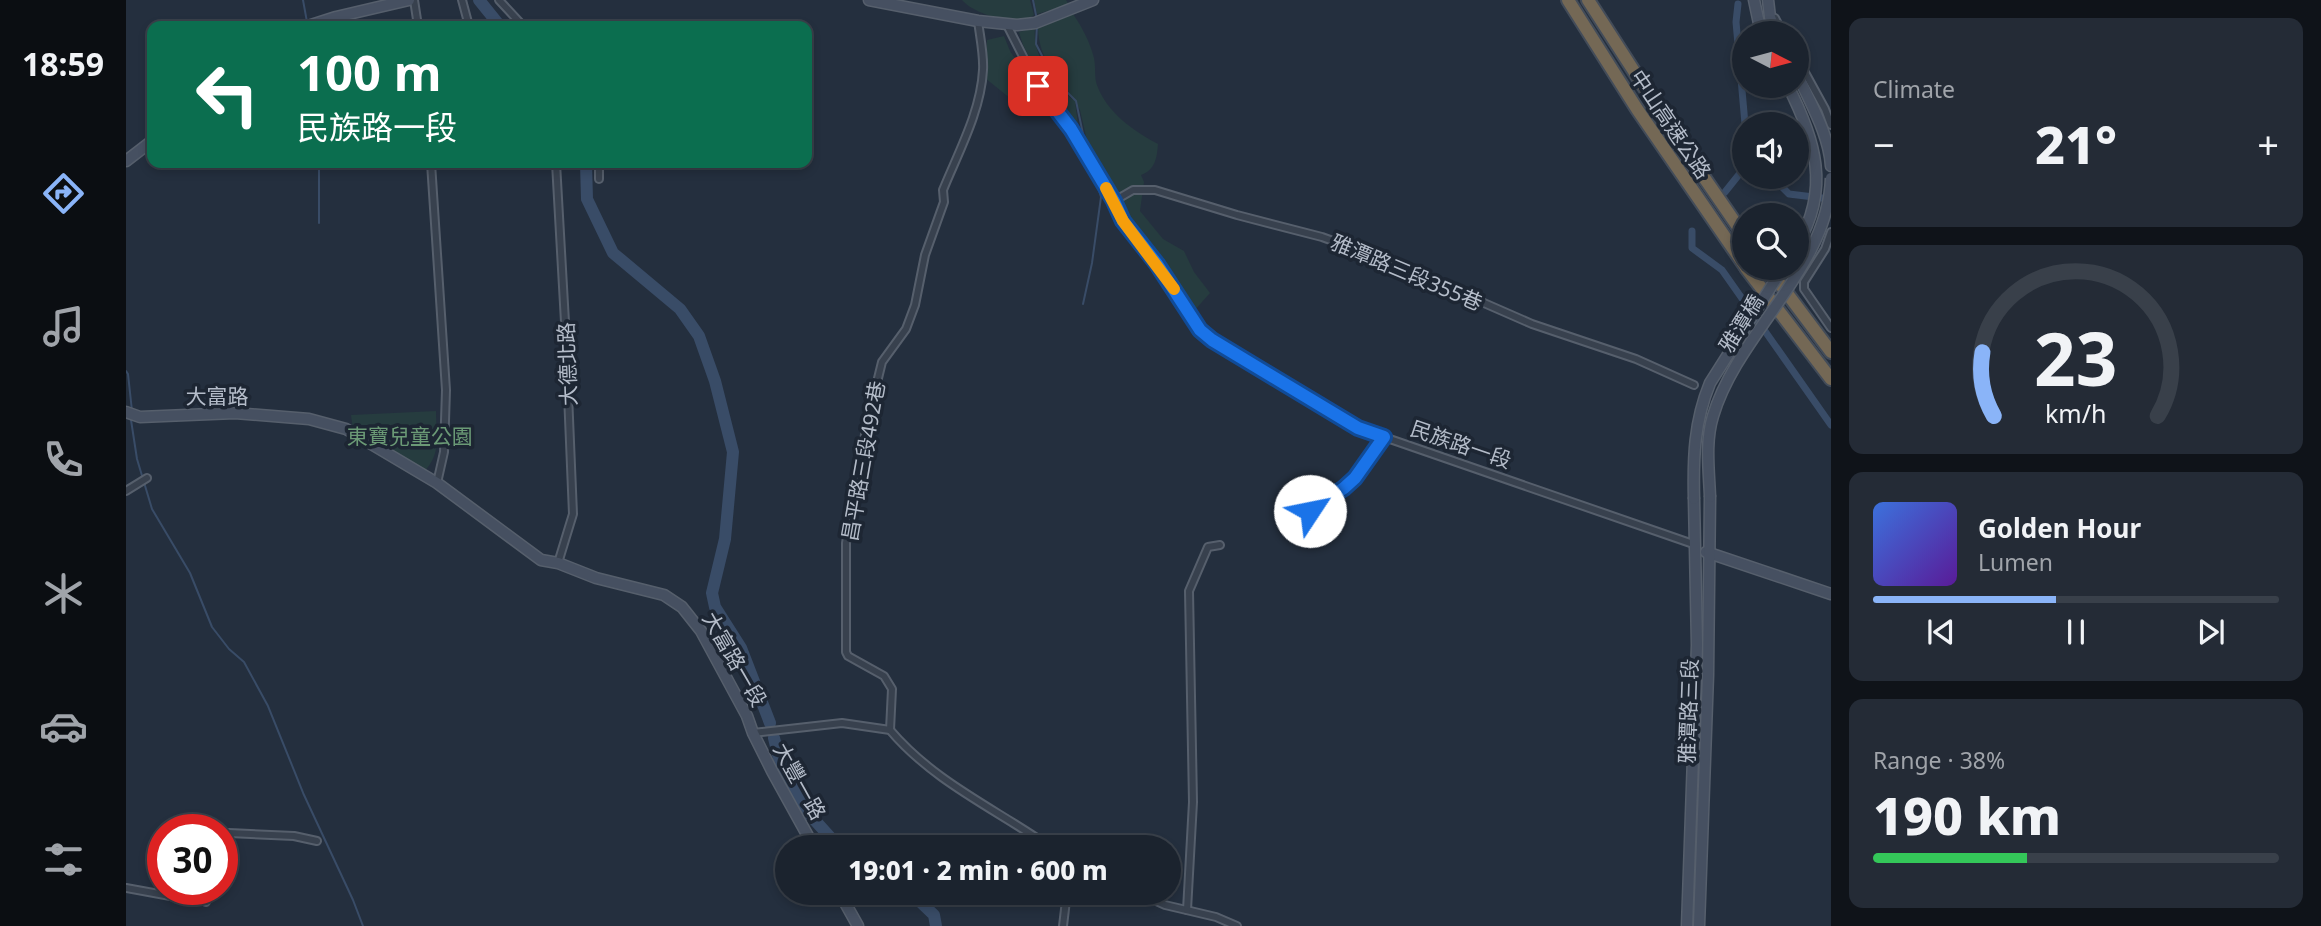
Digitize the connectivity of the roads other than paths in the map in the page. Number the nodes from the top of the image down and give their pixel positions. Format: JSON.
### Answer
{"nodes":[{"id":1,"x":412,"y":0,"type":"edge"},
{"id":2,"x":462,"y":0,"type":"edge"},
{"id":3,"x":499,"y":0,"type":"edge"},
{"id":4,"x":869,"y":0,"type":"edge"},
{"id":5,"x":1093,"y":0,"type":"edge"},
{"id":6,"x":1568,"y":0,"type":"edge"},
{"id":7,"x":1588,"y":0,"type":"edge"},
{"id":8,"x":1754,"y":0,"type":"edge"},
{"id":9,"x":1768,"y":0,"type":"edge"},
{"id":10,"x":339,"y":21,"type":"edge"},
{"id":11,"x":417,"y":21,"type":"edge"},
{"id":12,"x":468,"y":21,"type":"edge"},
{"id":13,"x":518,"y":21,"type":"edge"},
{"id":14,"x":978,"y":21,"type":"junction"},
{"id":15,"x":1758,"y":21,"type":"edge"},
{"id":16,"x":1775,"y":21,"type":"edge"},
{"id":17,"x":1007,"y":25,"type":"junction"},
{"id":18,"x":1810,"y":82,"type":"edge"},
{"id":19,"x":1794,"y":98,"type":"edge"},
{"id":20,"x":1808,"y":98,"type":"edge"},
{"id":21,"x":1831,"y":125,"type":"edge"},
{"id":22,"x":147,"y":145,"type":"edge"},
{"id":23,"x":126,"y":161,"type":"edge"},
{"id":24,"x":1831,"y":166,"type":"edge"},
{"id":25,"x":431,"y":168,"type":"edge"},
{"id":26,"x":556,"y":168,"type":"edge"},
{"id":27,"x":599,"y":168,"type":"edge"},
{"id":28,"x":1831,"y":178,"type":"edge"},
{"id":29,"x":599,"y":179,"type":"dead end"},
{"id":30,"x":1114,"y":201,"type":"junction"},
{"id":31,"x":1732,"y":218,"type":"edge"},
{"id":32,"x":1809,"y":220,"type":"edge"},
{"id":33,"x":1831,"y":232,"type":"edge"},
{"id":34,"x":1732,"y":248,"type":"edge"},
{"id":35,"x":1755,"y":280,"type":"edge"},
{"id":36,"x":1775,"y":280,"type":"edge"},
{"id":37,"x":1777,"y":280,"type":"edge"},
{"id":38,"x":1831,"y":328,"type":"edge"},
{"id":39,"x":1831,"y":352,"type":"edge"},
{"id":40,"x":1831,"y":379,"type":"edge"},
{"id":41,"x":1694,"y":385,"type":"dead end"},
{"id":42,"x":126,"y":412,"type":"edge"},
{"id":43,"x":309,"y":419,"type":"joint"},
{"id":44,"x":1384,"y":437,"type":"junction"},
{"id":45,"x":147,"y":478,"type":"dead end"},
{"id":46,"x":437,"y":484,"type":"junction"},
{"id":47,"x":126,"y":491,"type":"edge"},
{"id":48,"x":1710,"y":497,"type":"joint"},
{"id":49,"x":1694,"y":499,"type":"joint"},
{"id":50,"x":1310,"y":511,"type":"dead end"},
{"id":51,"x":1220,"y":545,"type":"dead end"},
{"id":52,"x":1696,"y":545,"type":"junction"},
{"id":53,"x":1709,"y":554,"type":"junction"},
{"id":54,"x":558,"y":563,"type":"junction"},
{"id":55,"x":1831,"y":594,"type":"edge"},
{"id":56,"x":890,"y":730,"type":"junction"},
{"id":57,"x":753,"y":733,"type":"junction"},
{"id":58,"x":238,"y":833,"type":"edge"},
{"id":59,"x":808,"y":835,"type":"edge"},
{"id":60,"x":1033,"y":835,"type":"edge"},
{"id":61,"x":317,"y":841,"type":"dead end"},
{"id":62,"x":126,"y":888,"type":"edge"},
{"id":63,"x":147,"y":892,"type":"edge"},
{"id":64,"x":846,"y":905,"type":"edge"},
{"id":65,"x":1065,"y":905,"type":"edge"},
{"id":66,"x":1165,"y":905,"type":"edge"},
{"id":67,"x":1187,"y":910,"type":"junction"},
{"id":68,"x":858,"y":926,"type":"edge"},
{"id":69,"x":1063,"y":926,"type":"edge"},
{"id":70,"x":1237,"y":926,"type":"edge"},
{"id":71,"x":1687,"y":926,"type":"edge"},
{"id":72,"x":1699,"y":926,"type":"edge"}],
"edges":[{"from":1,"to":10,"type":"street"},
{"from":1,"to":11,"type":"street"},
{"from":2,"to":12,"type":"street"},
{"from":3,"to":13,"type":"street"},
{"from":4,"to":14,"type":"street"},
{"from":5,"to":17,"type":"street"},
{"from":6,"to":34,"type":"highway","name":"中山高速公路"},
{"from":7,"to":31,"type":"highway","name":"中山高速公路"},
{"from":8,"to":15,"type":"street"},
{"from":9,"to":16,"type":"street"},
{"from":14,"to":17,"type":"street"},
{"from":14,"to":56,"type":"street","name":"昌平路三段492巷"},
{"from":17,"to":30,"type":"street","name":"民族路一段"},
{"from":18,"to":21,"type":"street"},
{"from":19,"to":32,"type":"street"},
{"from":20,"to":24,"type":"street"},
{"from":22,"to":23,"type":"street"},
{"from":25,"to":46,"type":"street"},
{"from":26,"to":54,"type":"street","name":"大德北路"},
{"from":27,"to":29,"type":"street"},
{"from":28,"to":48,"type":"street","name":"雅潭橋","bridge":true},
{"from":30,"to":41,"type":"street","name":"雅潭路三段355巷"},
{"from":30,"to":44,"type":"street","name":"民族路一段"},
{"from":33,"to":38,"type":"street"},
{"from":35,"to":40,"type":"highway","name":"中山高速公路"},
{"from":36,"to":49,"type":"street","name":"雅潭橋","bridge":true},
{"from":37,"to":39,"type":"highway"},
{"from":42,"to":43,"type":"street","name":"大富路"},
{"from":43,"to":46,"type":"street","name":"大富路一段"},
{"from":44,"to":50,"type":"street"},
{"from":44,"to":52,"type":"street","name":"民族路一段"},
{"from":45,"to":47,"type":"street"},
{"from":46,"to":54,"type":"street","name":"大富路一段"},
{"from":48,"to":53,"type":"street","name":"雅潭路三段"},
{"from":49,"to":52,"type":"street","name":"雅潭路三段"},
{"from":51,"to":67,"type":"street"},
{"from":52,"to":53,"type":"street","name":"民族路一段"},
{"from":52,"to":71,"type":"street","name":"雅潭路三段"},
{"from":53,"to":55,"type":"street","name":"民族路一段"},
{"from":53,"to":72,"type":"street","name":"雅潭路三段"},
{"from":54,"to":57,"type":"street","name":"大富路一段"},
{"from":56,"to":57,"type":"street","name":"大富路一段"},
{"from":56,"to":60,"type":"street"},
{"from":57,"to":59,"type":"street","name":"大豐一路"},
{"from":58,"to":61,"type":"street"},
{"from":62,"to":63,"type":"street"},
{"from":64,"to":68,"type":"street"},
{"from":65,"to":69,"type":"street"},
{"from":66,"to":67,"type":"street"},
{"from":67,"to":70,"type":"street"}]}
